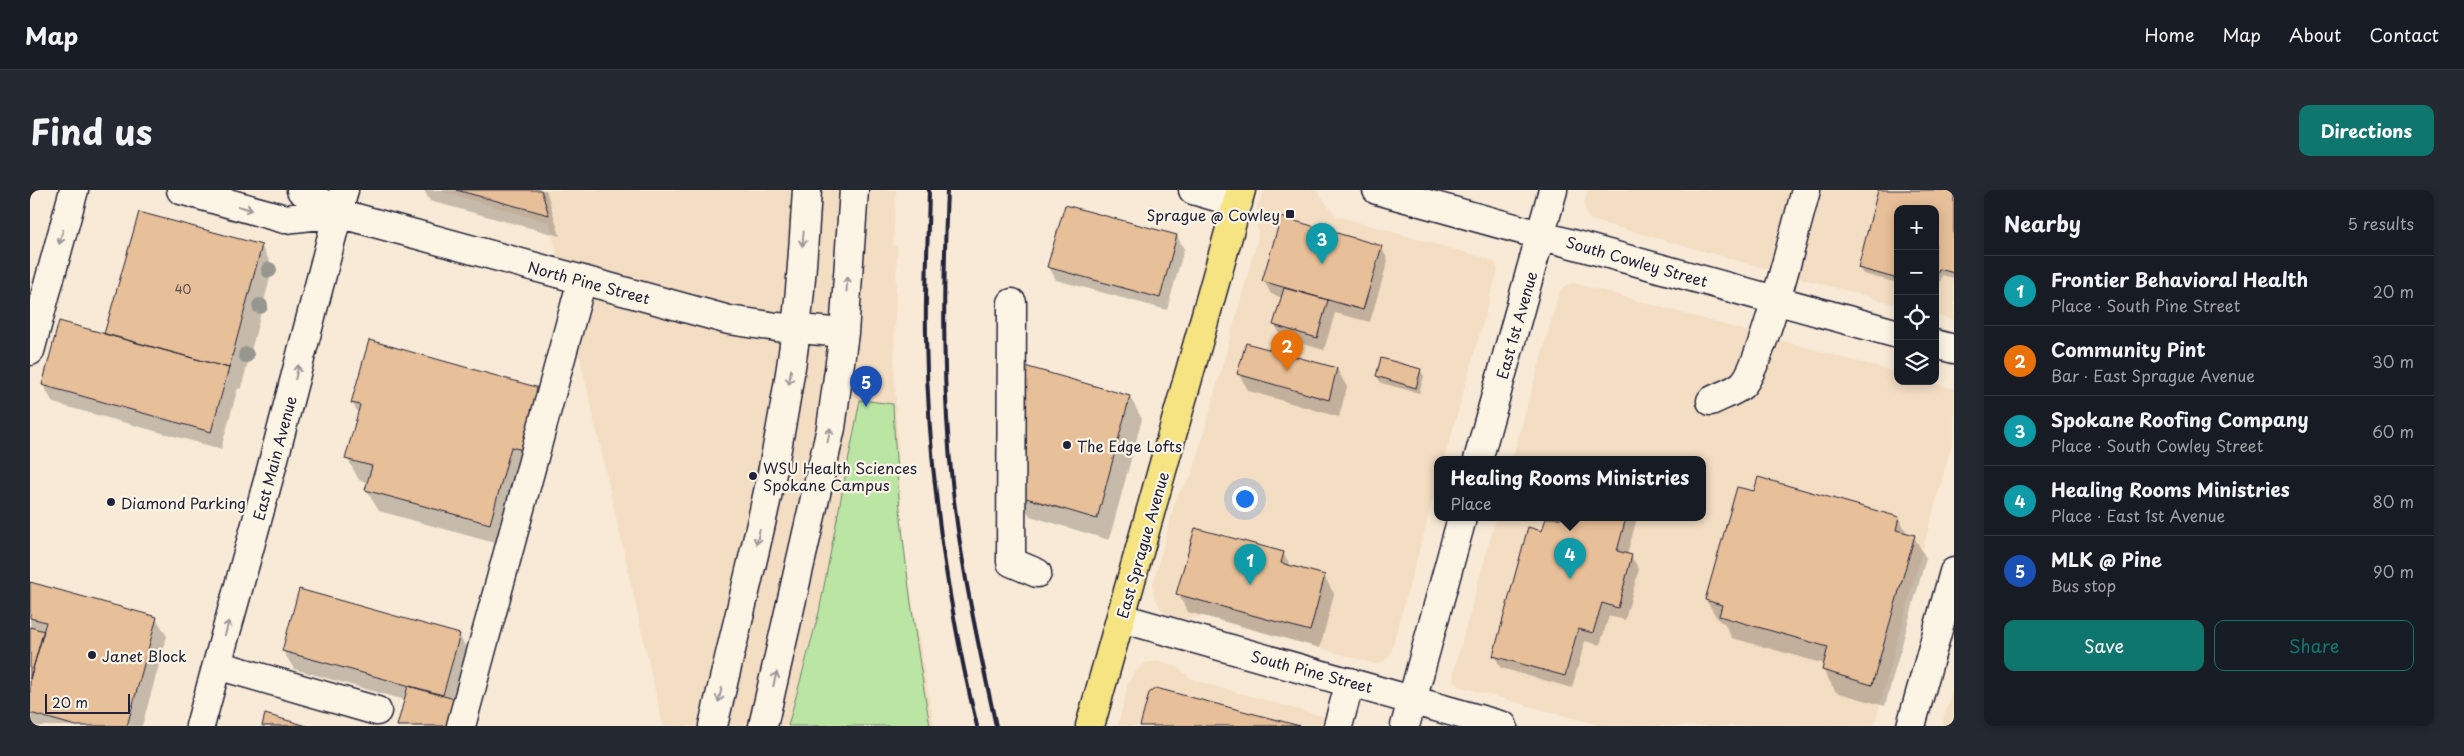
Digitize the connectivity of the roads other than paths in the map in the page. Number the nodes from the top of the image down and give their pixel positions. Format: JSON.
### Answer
{"nodes":[{"id":1,"x":74,"y":190,"type":"edge"},
{"id":2,"x":181,"y":190,"type":"edge"},
{"id":3,"x":301,"y":190,"type":"edge"},
{"id":4,"x":807,"y":190,"type":"edge"},
{"id":5,"x":854,"y":190,"type":"edge"},
{"id":6,"x":1192,"y":190,"type":"edge"},
{"id":7,"x":1377,"y":190,"type":"edge"},
{"id":8,"x":1553,"y":190,"type":"edge"},
{"id":9,"x":1806,"y":190,"type":"edge"},
{"id":10,"x":1239,"y":196,"type":"edge"},
{"id":11,"x":341,"y":201,"type":"edge"},
{"id":12,"x":1541,"y":234,"type":"junction"},
{"id":13,"x":582,"y":280,"type":"junction"},
{"id":14,"x":1775,"y":300,"type":"junction"},
{"id":15,"x":1012,"y":303,"type":"dead end"},
{"id":16,"x":796,"y":329,"type":"junction"},
{"id":17,"x":844,"y":333,"type":"junction"},
{"id":18,"x":1894,"y":333,"type":"edge"},
{"id":19,"x":1939,"y":345,"type":"edge"},
{"id":20,"x":1954,"y":349,"type":"edge"},
{"id":21,"x":30,"y":351,"type":"edge"},
{"id":22,"x":1711,"y":400,"type":"dead end"},
{"id":23,"x":1479,"y":456,"type":"edge"},
{"id":24,"x":1461,"y":521,"type":"edge"},
{"id":25,"x":1954,"y":572,"type":"edge"},
{"id":26,"x":1036,"y":573,"type":"dead end"},
{"id":27,"x":1121,"y":618,"type":"junction"},
{"id":28,"x":216,"y":665,"type":"junction"},
{"id":29,"x":1350,"y":682,"type":"junction"},
{"id":30,"x":1412,"y":699,"type":"junction"},
{"id":31,"x":377,"y":711,"type":"dead end"},
{"id":32,"x":200,"y":726,"type":"edge"},
{"id":33,"x":461,"y":726,"type":"edge"},
{"id":34,"x":713,"y":726,"type":"edge"},
{"id":35,"x":763,"y":726,"type":"edge"},
{"id":36,"x":1090,"y":726,"type":"edge"},
{"id":37,"x":1338,"y":726,"type":"edge"},
{"id":38,"x":1404,"y":726,"type":"edge"},
{"id":39,"x":1503,"y":726,"type":"edge"},
{"id":40,"x":1910,"y":726,"type":"edge"}],
"edges":[{"from":1,"to":21,"type":"street","one_way":true},
{"from":2,"to":11,"type":"street","name":"North Pine Street","one_way":true},
{"from":3,"to":11,"type":"street","name":"North Pine Street"},
{"from":4,"to":16,"type":"street","one_way":true},
{"from":17,"to":5,"type":"street","one_way":true},
{"from":6,"to":10,"type":"street"},
{"from":7,"to":12,"type":"street","name":"South Cowley Street"},
{"from":8,"to":12,"type":"street","name":"East 1st Avenue"},
{"from":9,"to":14,"type":"street"},
{"from":10,"to":27,"type":"main road","name":"East Sprague Avenue"},
{"from":11,"to":13,"type":"street","name":"North Pine Street"},
{"from":28,"to":11,"type":"street","name":"East Main Avenue","one_way":true},
{"from":12,"to":14,"type":"street","name":"South Cowley Street"},
{"from":12,"to":23,"type":"street","name":"East 1st Avenue"},
{"from":13,"to":16,"type":"street","name":"North Pine Street"},
{"from":13,"to":33,"type":"street"},
{"from":14,"to":18,"type":"street","name":"South Cowley Street"},
{"from":14,"to":22,"type":"street"},
{"from":15,"to":26,"type":"street"},
{"from":16,"to":17,"type":"street","name":"North Pine Street"},
{"from":16,"to":34,"type":"street","one_way":true},
{"from":35,"to":17,"type":"street","one_way":true},
{"from":19,"to":20,"type":"street"},
{"from":24,"to":30,"type":"street"},
{"from":25,"to":40,"type":"street"},
{"from":27,"to":29,"type":"street","name":"South Pine Street"},
{"from":27,"to":36,"type":"main road","name":"East Sprague Avenue"},
{"from":28,"to":31,"type":"street"},
{"from":28,"to":32,"type":"street","name":"East Main Avenue"},
{"from":29,"to":30,"type":"street","name":"South Pine Street"},
{"from":29,"to":37,"type":"street"},
{"from":30,"to":38,"type":"street"},
{"from":30,"to":39,"type":"street","name":"South Pine Street"}]}
